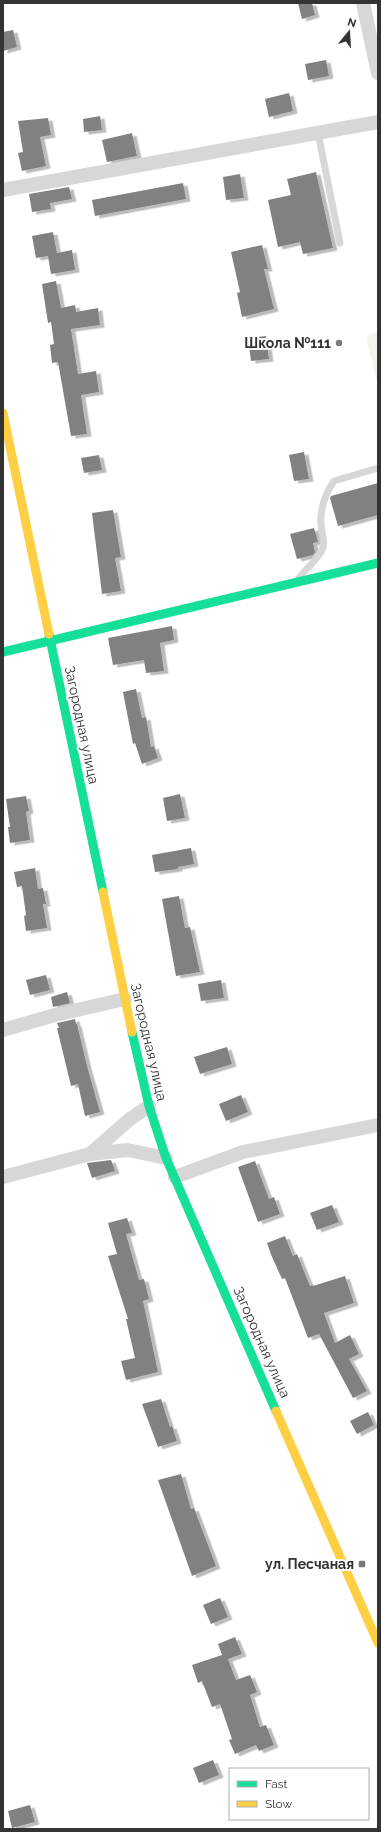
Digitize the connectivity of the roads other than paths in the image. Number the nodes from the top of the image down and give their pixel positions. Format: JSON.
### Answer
{"nodes":[{"id":1,"x":363,"y":3,"type":"edge"},
{"id":2,"x":378,"y":74,"type":"edge"},
{"id":3,"x":378,"y":122,"type":"edge"},
{"id":4,"x":318,"y":133,"type":"junction"},
{"id":5,"x":3,"y":190,"type":"edge"},
{"id":6,"x":340,"y":244,"type":"dead end"},
{"id":7,"x":3,"y":413,"type":"edge"},
{"id":8,"x":378,"y":468,"type":"edge"},
{"id":9,"x":378,"y":564,"type":"edge"},
{"id":10,"x":295,"y":583,"type":"junction"},
{"id":11,"x":51,"y":641,"type":"junction"},
{"id":12,"x":3,"y":652,"type":"edge"},
{"id":13,"x":125,"y":999,"type":"junction"},
{"id":14,"x":3,"y":1030,"type":"edge"},
{"id":15,"x":149,"y":1106,"type":"junction"},
{"id":16,"x":378,"y":1125,"type":"edge"},
{"id":17,"x":90,"y":1154,"type":"junction"},
{"id":18,"x":166,"y":1158,"type":"junction"},
{"id":19,"x":3,"y":1177,"type":"edge"},
{"id":20,"x":175,"y":1177,"type":"junction"},
{"id":21,"x":378,"y":1643,"type":"edge"}],
"edges":[{"from":1,"to":2,"type":"street"},
{"from":3,"to":4,"type":"street"},
{"from":4,"to":5,"type":"street"},
{"from":4,"to":6,"type":"lane"},
{"from":7,"to":11,"type":"street","name":"Загородная улица"},
{"from":8,"to":10,"type":"lane"},
{"from":9,"to":10,"type":"street"},
{"from":10,"to":11,"type":"street"},
{"from":11,"to":12,"type":"street"},
{"from":11,"to":13,"type":"street","name":"Загородная улица"},
{"from":13,"to":14,"type":"street"},
{"from":13,"to":15,"type":"street","name":"Загородная улица"},
{"from":15,"to":17,"type":"street"},
{"from":15,"to":18,"type":"street","name":"Загородная улица"},
{"from":16,"to":20,"type":"street"},
{"from":17,"to":18,"type":"street"},
{"from":17,"to":19,"type":"street"},
{"from":18,"to":20,"type":"street","name":"Загородная улица"},
{"from":20,"to":21,"type":"street","name":"Загородная улица"}]}
